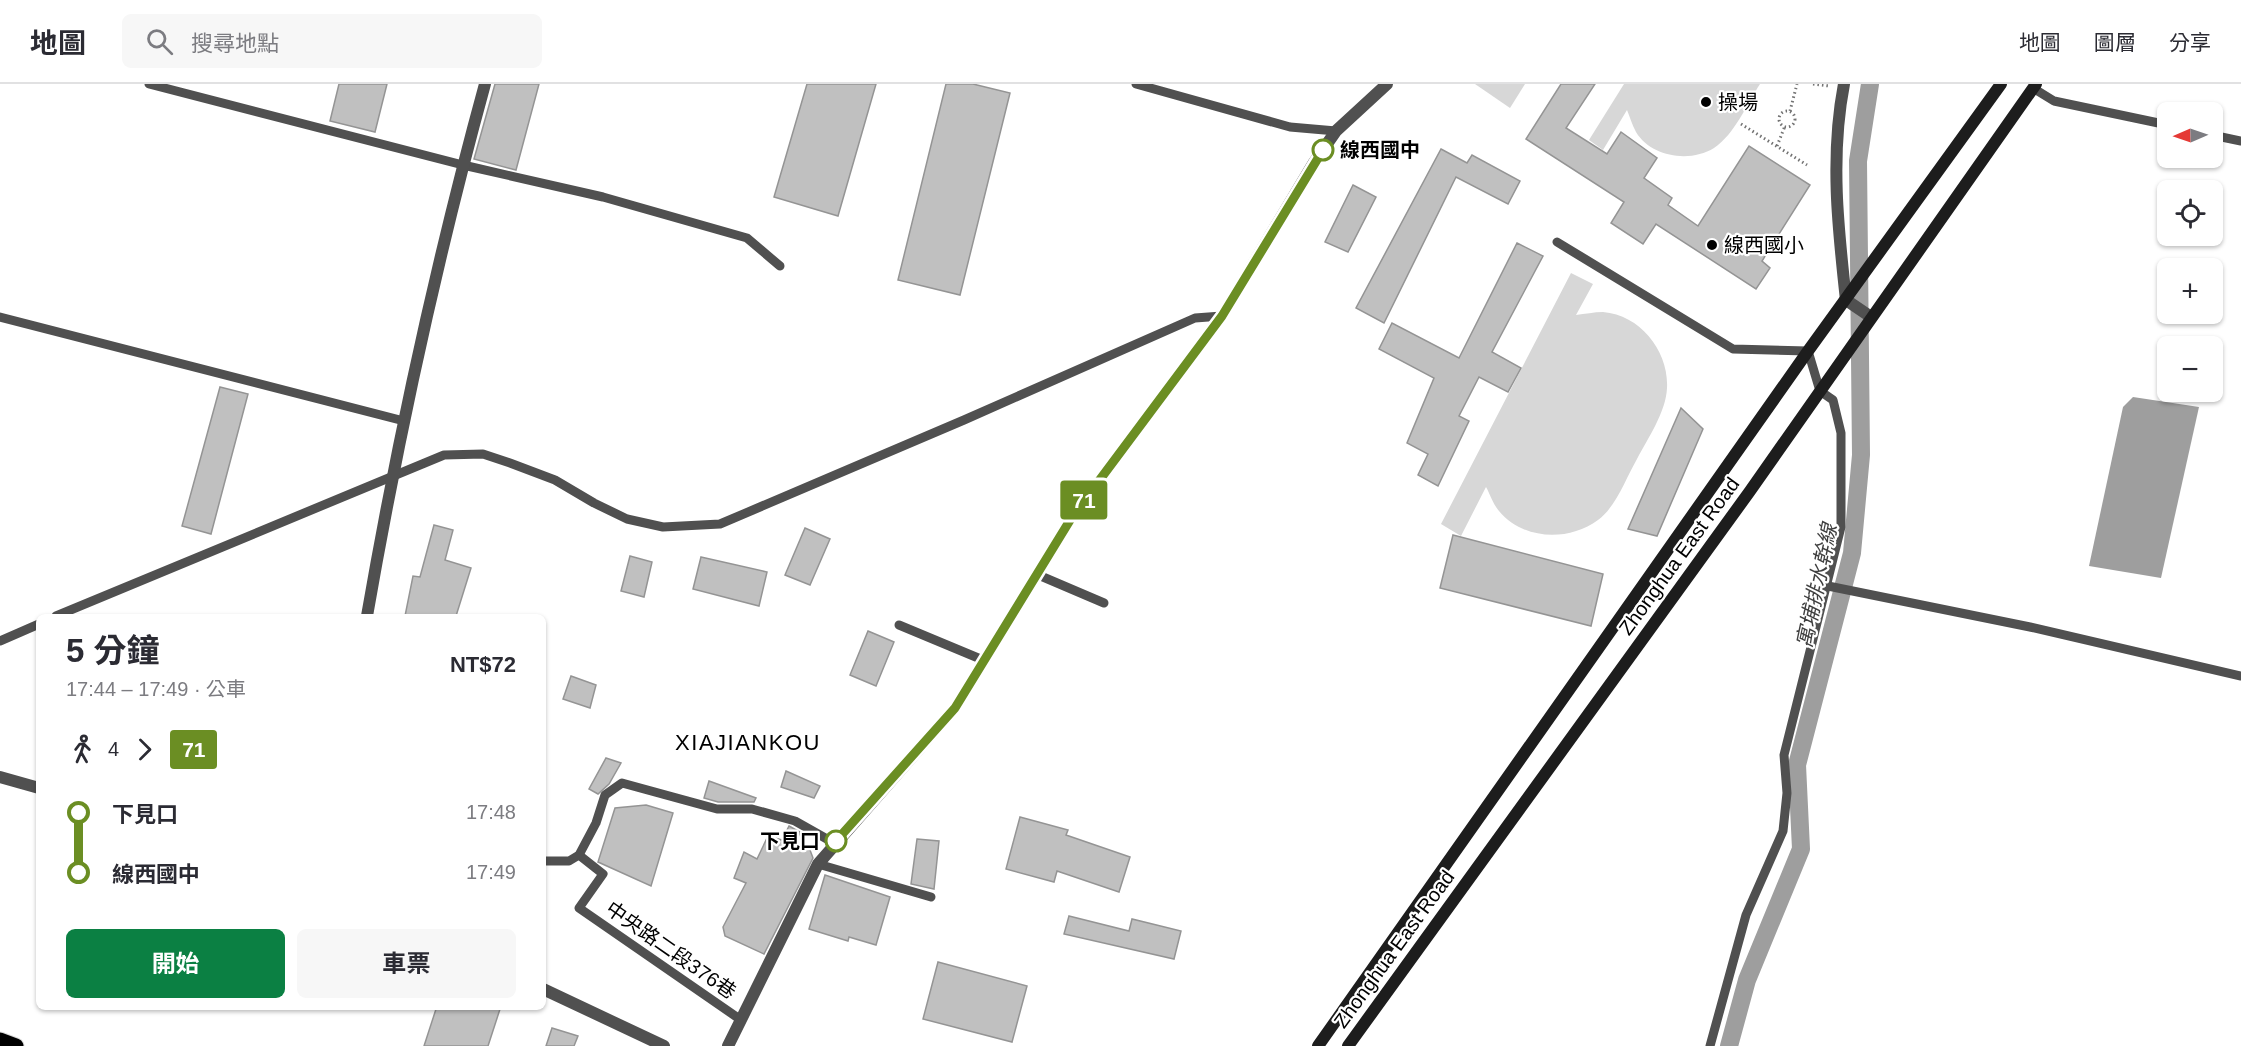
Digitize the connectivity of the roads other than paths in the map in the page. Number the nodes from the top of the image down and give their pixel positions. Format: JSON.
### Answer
{"nodes":[{"id":1,"x":149,"y":84,"type":"edge"},
{"id":2,"x":485,"y":84,"type":"edge"},
{"id":3,"x":1136,"y":84,"type":"edge"},
{"id":4,"x":1387,"y":84,"type":"edge"},
{"id":5,"x":2001,"y":84,"type":"edge"},
{"id":6,"x":1839,"y":86,"type":"edge"},
{"id":7,"x":2034,"y":86,"type":"edge"},
{"id":8,"x":2157,"y":123,"type":"edge"},
{"id":9,"x":1336,"y":131,"type":"junction"},
{"id":10,"x":2223,"y":137,"type":"edge"},
{"id":11,"x":2241,"y":141,"type":"edge"},
{"id":12,"x":463,"y":165,"type":"junction"},
{"id":13,"x":1557,"y":242,"type":"dead end"},
{"id":14,"x":780,"y":266,"type":"dead end"},
{"id":15,"x":1846,"y":300,"type":"junction"},
{"id":16,"x":1222,"y":316,"type":"junction"},
{"id":17,"x":0,"y":317,"type":"edge"},
{"id":18,"x":1871,"y":317,"type":"junction"},
{"id":19,"x":1808,"y":351,"type":"junction"},
{"id":20,"x":1820,"y":391,"type":"junction"},
{"id":21,"x":404,"y":422,"type":"junction"},
{"id":22,"x":391,"y":478,"type":"junction"},
{"id":23,"x":1036,"y":574,"type":"junction"},
{"id":24,"x":1828,"y":586,"type":"junction"},
{"id":25,"x":1104,"y":603,"type":"dead end"},
{"id":26,"x":61,"y":614,"type":"edge"},
{"id":27,"x":367,"y":614,"type":"edge"},
{"id":28,"x":36,"y":625,"type":"edge"},
{"id":29,"x":899,"y":625,"type":"dead end"},
{"id":30,"x":0,"y":641,"type":"edge"},
{"id":31,"x":983,"y":660,"type":"junction"},
{"id":32,"x":2241,"y":676,"type":"edge"},
{"id":33,"x":0,"y":777,"type":"edge"},
{"id":34,"x":36,"y":787,"type":"edge"},
{"id":35,"x":834,"y":843,"type":"junction"},
{"id":36,"x":579,"y":855,"type":"junction"},
{"id":37,"x":546,"y":861,"type":"edge"},
{"id":38,"x":818,"y":864,"type":"junction"},
{"id":39,"x":931,"y":897,"type":"dead end"},
{"id":40,"x":546,"y":990,"type":"edge"},
{"id":41,"x":741,"y":1020,"type":"junction"},
{"id":42,"x":0,"y":1040,"type":"edge"},
{"id":43,"x":16,"y":1046,"type":"edge"},
{"id":44,"x":664,"y":1046,"type":"edge"},
{"id":45,"x":728,"y":1046,"type":"edge"},
{"id":46,"x":1318,"y":1046,"type":"edge"},
{"id":47,"x":1348,"y":1046,"type":"edge"},
{"id":48,"x":1710,"y":1046,"type":"edge"}],
"edges":[{"from":1,"to":12,"type":"lane"},
{"from":2,"to":12,"type":"street"},
{"from":3,"to":9,"type":"lane"},
{"from":4,"to":9,"type":"street"},
{"from":5,"to":15,"type":"main road","name":"Zhonghua East Road"},
{"from":6,"to":15,"type":"street"},
{"from":7,"to":8,"type":"lane"},
{"from":7,"to":18,"type":"main road","name":"Zhonghua East Road"},
{"from":9,"to":16,"type":"street"},
{"from":10,"to":11,"type":"lane"},
{"from":12,"to":14,"type":"lane"},
{"from":12,"to":21,"type":"street"},
{"from":13,"to":19,"type":"lane"},
{"from":15,"to":18,"type":"street"},
{"from":15,"to":19,"type":"main road","name":"Zhonghua East Road"},
{"from":16,"to":22,"type":"lane"},
{"from":16,"to":23,"type":"street"},
{"from":17,"to":21,"type":"lane"},
{"from":18,"to":20,"type":"main road","name":"Zhonghua East Road"},
{"from":19,"to":20,"type":"lane"},
{"from":19,"to":46,"type":"main road","name":"Zhonghua East Road"},
{"from":20,"to":24,"type":"lane"},
{"from":20,"to":47,"type":"main road","name":"Zhonghua East Road"},
{"from":21,"to":22,"type":"street"},
{"from":22,"to":26,"type":"lane"},
{"from":22,"to":27,"type":"street"},
{"from":23,"to":25,"type":"lane"},
{"from":23,"to":31,"type":"street"},
{"from":24,"to":32,"type":"lane"},
{"from":24,"to":48,"type":"lane"},
{"from":28,"to":30,"type":"lane"},
{"from":29,"to":31,"type":"lane"},
{"from":31,"to":35,"type":"street"},
{"from":33,"to":34,"type":"street"},
{"from":35,"to":36,"type":"lane"},
{"from":35,"to":38,"type":"street"},
{"from":36,"to":37,"type":"lane"},
{"from":36,"to":41,"type":"lane","name":"中央路二段376巷"},
{"from":38,"to":39,"type":"lane"},
{"from":38,"to":41,"type":"street"},
{"from":40,"to":44,"type":"street"},
{"from":41,"to":45,"type":"street"},
{"from":42,"to":43,"type":"main road"}]}
